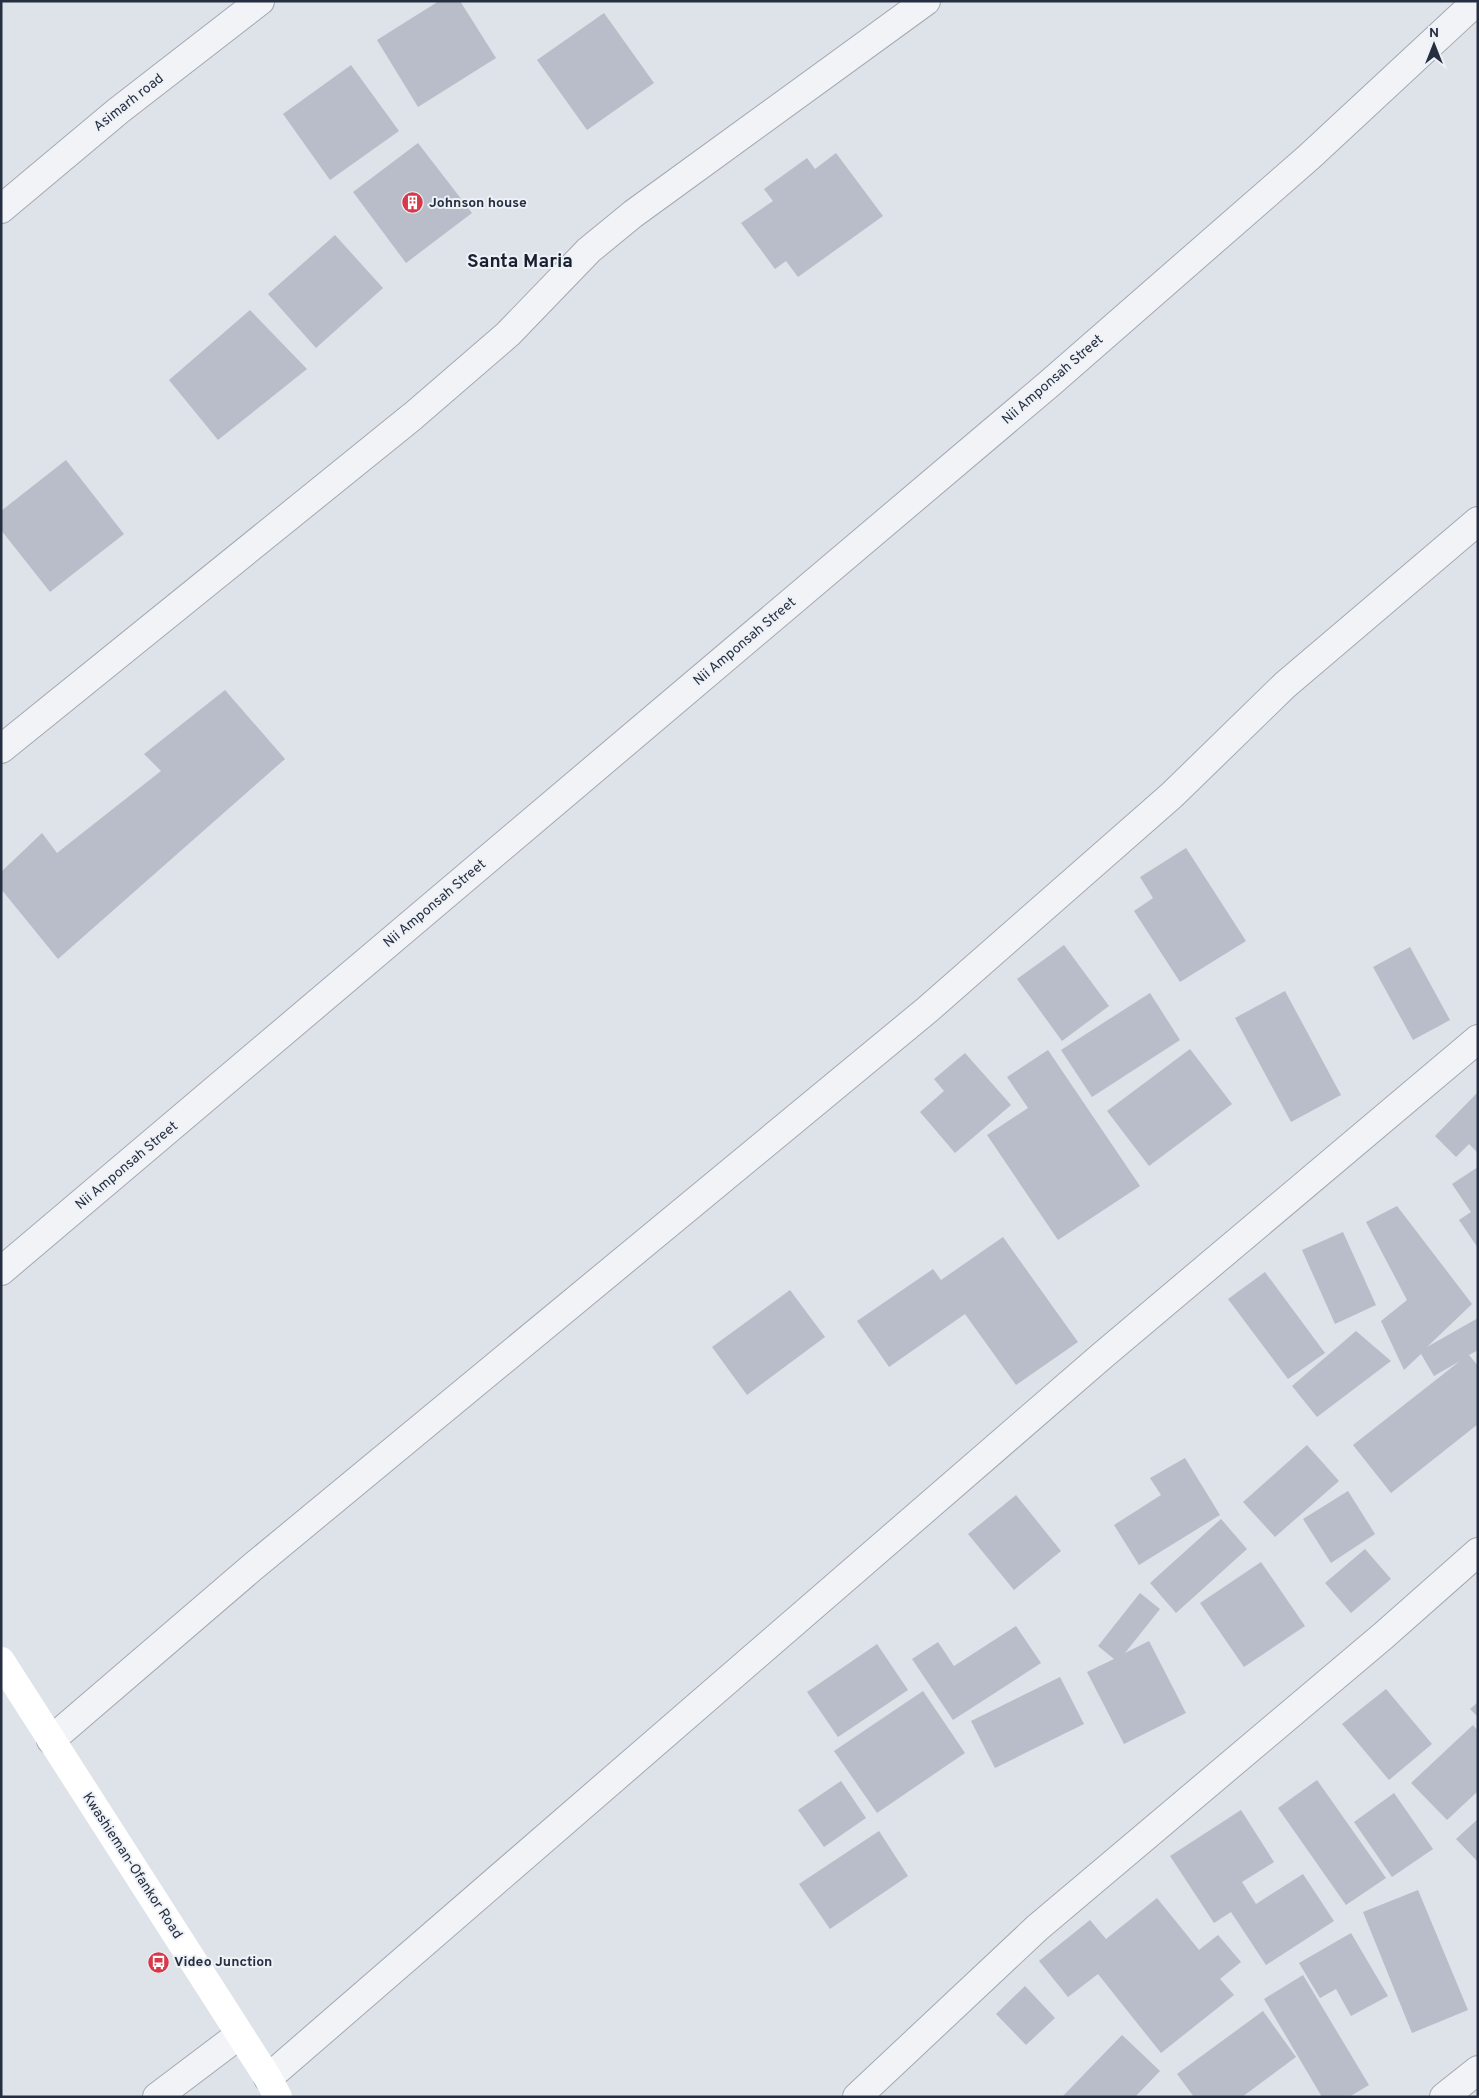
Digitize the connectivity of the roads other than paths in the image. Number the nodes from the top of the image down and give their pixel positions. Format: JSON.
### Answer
{"nodes":[{"id":1,"x":260,"y":1,"type":"edge"},
{"id":2,"x":926,"y":1,"type":"edge"},
{"id":3,"x":1477,"y":1,"type":"edge"},
{"id":4,"x":1,"y":209,"type":"edge"},
{"id":5,"x":1478,"y":521,"type":"edge"},
{"id":6,"x":1,"y":749,"type":"edge"},
{"id":7,"x":1478,"y":1039,"type":"edge"},
{"id":8,"x":1,"y":1271,"type":"edge"},
{"id":9,"x":1478,"y":1552,"type":"edge"},
{"id":10,"x":1,"y":1661,"type":"edge"},
{"id":11,"x":51,"y":1740,"type":"junction"},
{"id":12,"x":239,"y":2035,"type":"junction"},
{"id":13,"x":1478,"y":2070,"type":"edge"},
{"id":14,"x":273,"y":2087,"type":"edge"},
{"id":15,"x":157,"y":2097,"type":"edge"},
{"id":16,"x":857,"y":2097,"type":"edge"},
{"id":17,"x":1444,"y":2097,"type":"edge"}],
"edges":[{"from":1,"to":4,"type":"street","name":"Asimarh road"},
{"from":2,"to":6,"type":"street"},
{"from":3,"to":8,"type":"street","name":"Nii Amponsah Street"},
{"from":5,"to":11,"type":"street"},
{"from":7,"to":14,"type":"street"},
{"from":9,"to":16,"type":"street"},
{"from":10,"to":11,"type":"main road","name":"Kwashieman-Ofankor Road"},
{"from":11,"to":12,"type":"main road","name":"Kwashieman-Ofankor Road"},
{"from":12,"to":14,"type":"main road","name":"Kwashieman-Ofankor Road"},
{"from":12,"to":15,"type":"street"},
{"from":13,"to":17,"type":"street"}]}
